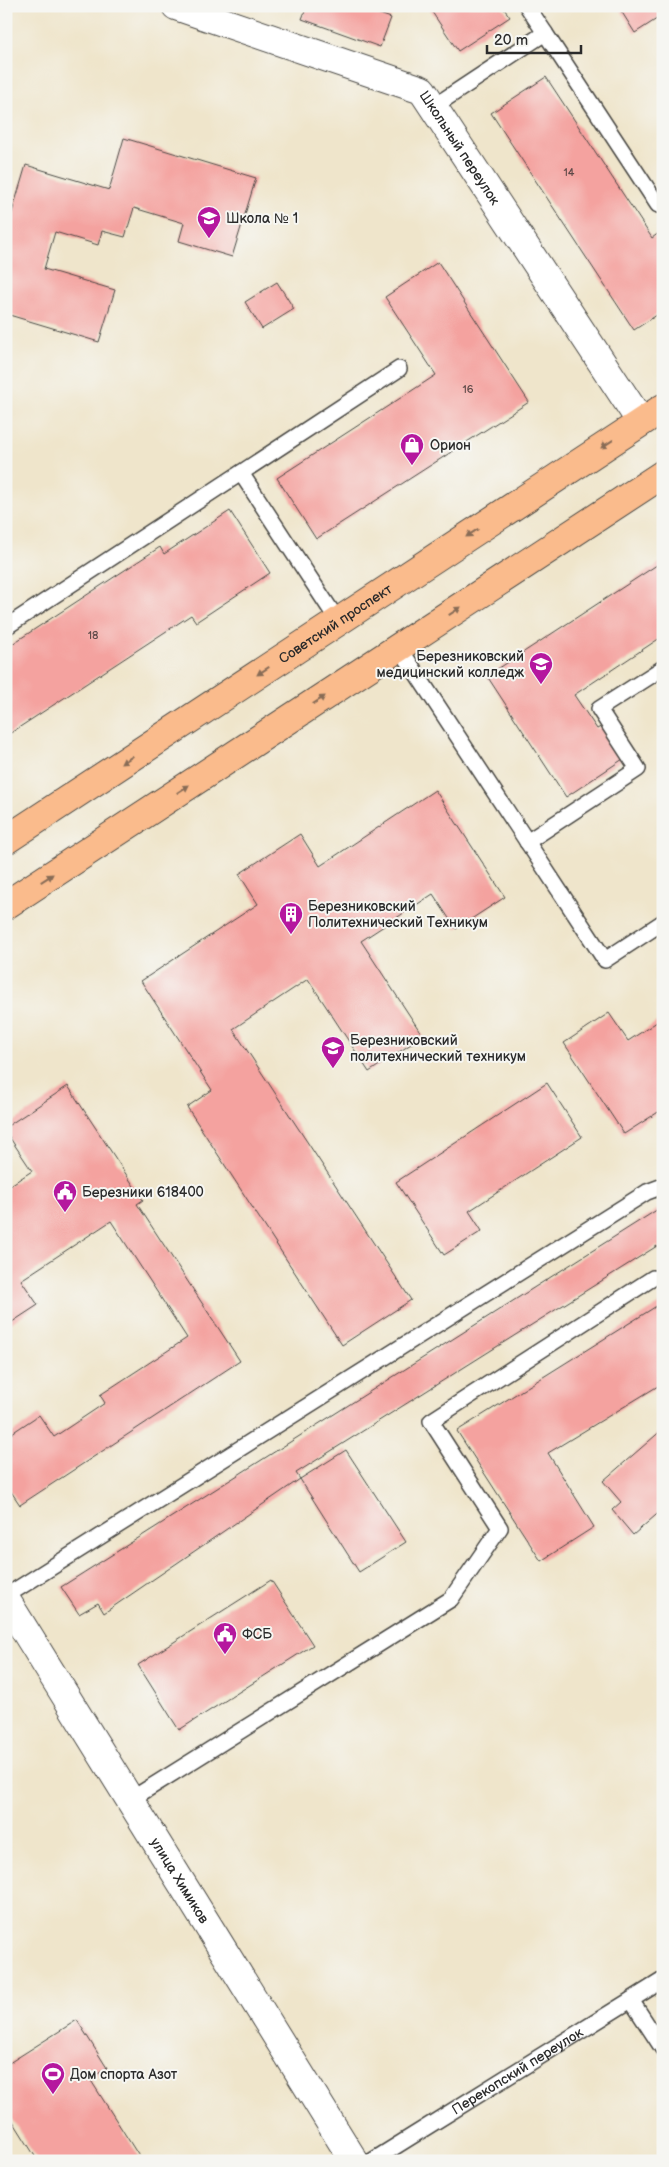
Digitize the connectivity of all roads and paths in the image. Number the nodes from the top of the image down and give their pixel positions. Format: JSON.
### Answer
{"nodes":[{"id":1,"x":176,"y":6,"type":"edge"},
{"id":2,"x":527,"y":6,"type":"edge"},
{"id":3,"x":545,"y":33,"type":"junction"},
{"id":4,"x":433,"y":106,"type":"junction"},
{"id":5,"x":663,"y":202,"type":"edge"},
{"id":6,"x":399,"y":369,"type":"dead end"},
{"id":7,"x":652,"y":415,"type":"edge"},
{"id":8,"x":241,"y":473,"type":"junction"},
{"id":9,"x":663,"y":474,"type":"edge"},
{"id":10,"x":338,"y":621,"type":"junction"},
{"id":11,"x":6,"y":627,"type":"edge"},
{"id":12,"x":399,"y":647,"type":"junction"},
{"id":13,"x":663,"y":668,"type":"edge"},
{"id":14,"x":6,"y":840,"type":"edge"},
{"id":15,"x":528,"y":842,"type":"junction"},
{"id":16,"x":6,"y":905,"type":"edge"},
{"id":17,"x":663,"y":922,"type":"edge"},
{"id":18,"x":663,"y":1186,"type":"edge"},
{"id":19,"x":653,"y":1278,"type":"dead end"},
{"id":20,"x":6,"y":1596,"type":"edge"},
{"id":21,"x":6,"y":1600,"type":"edge"},
{"id":22,"x":130,"y":1800,"type":"junction"},
{"id":23,"x":663,"y":1980,"type":"edge"},
{"id":24,"x":631,"y":2000,"type":"junction"},
{"id":25,"x":663,"y":2049,"type":"edge"},
{"id":26,"x":354,"y":2161,"type":"edge"},
{"id":27,"x":372,"y":2161,"type":"edge"}],
"edges":[{"from":1,"to":4,"type":"street","name":"Школьный переулок"},
{"from":2,"to":3,"type":"lane"},
{"from":3,"to":4,"type":"lane"},
{"from":3,"to":5,"type":"lane"},
{"from":4,"to":7,"type":"street","name":"Школьный переулок"},
{"from":6,"to":8,"type":"lane"},
{"from":7,"to":10,"type":"main road","name":"Советский проспект","one_way":true},
{"from":8,"to":10,"type":"lane"},
{"from":8,"to":11,"type":"lane"},
{"from":12,"to":9,"type":"main road","one_way":true},
{"from":10,"to":14,"type":"main road","name":"Советский проспект","one_way":true},
{"from":12,"to":15,"type":"lane"},
{"from":16,"to":12,"type":"main road","one_way":true},
{"from":13,"to":15,"type":"lane"},
{"from":15,"to":17,"type":"lane"},
{"from":18,"to":20,"type":"lane"},
{"from":19,"to":22,"type":"lane"},
{"from":21,"to":22,"type":"street","name":"улица Химиков"},
{"from":22,"to":26,"type":"street","name":"улица Химиков"},
{"from":23,"to":24,"type":"lane","name":"Перекопский переулок"},
{"from":24,"to":25,"type":"lane"},
{"from":24,"to":27,"type":"lane","name":"Перекопский переулок"}]}
